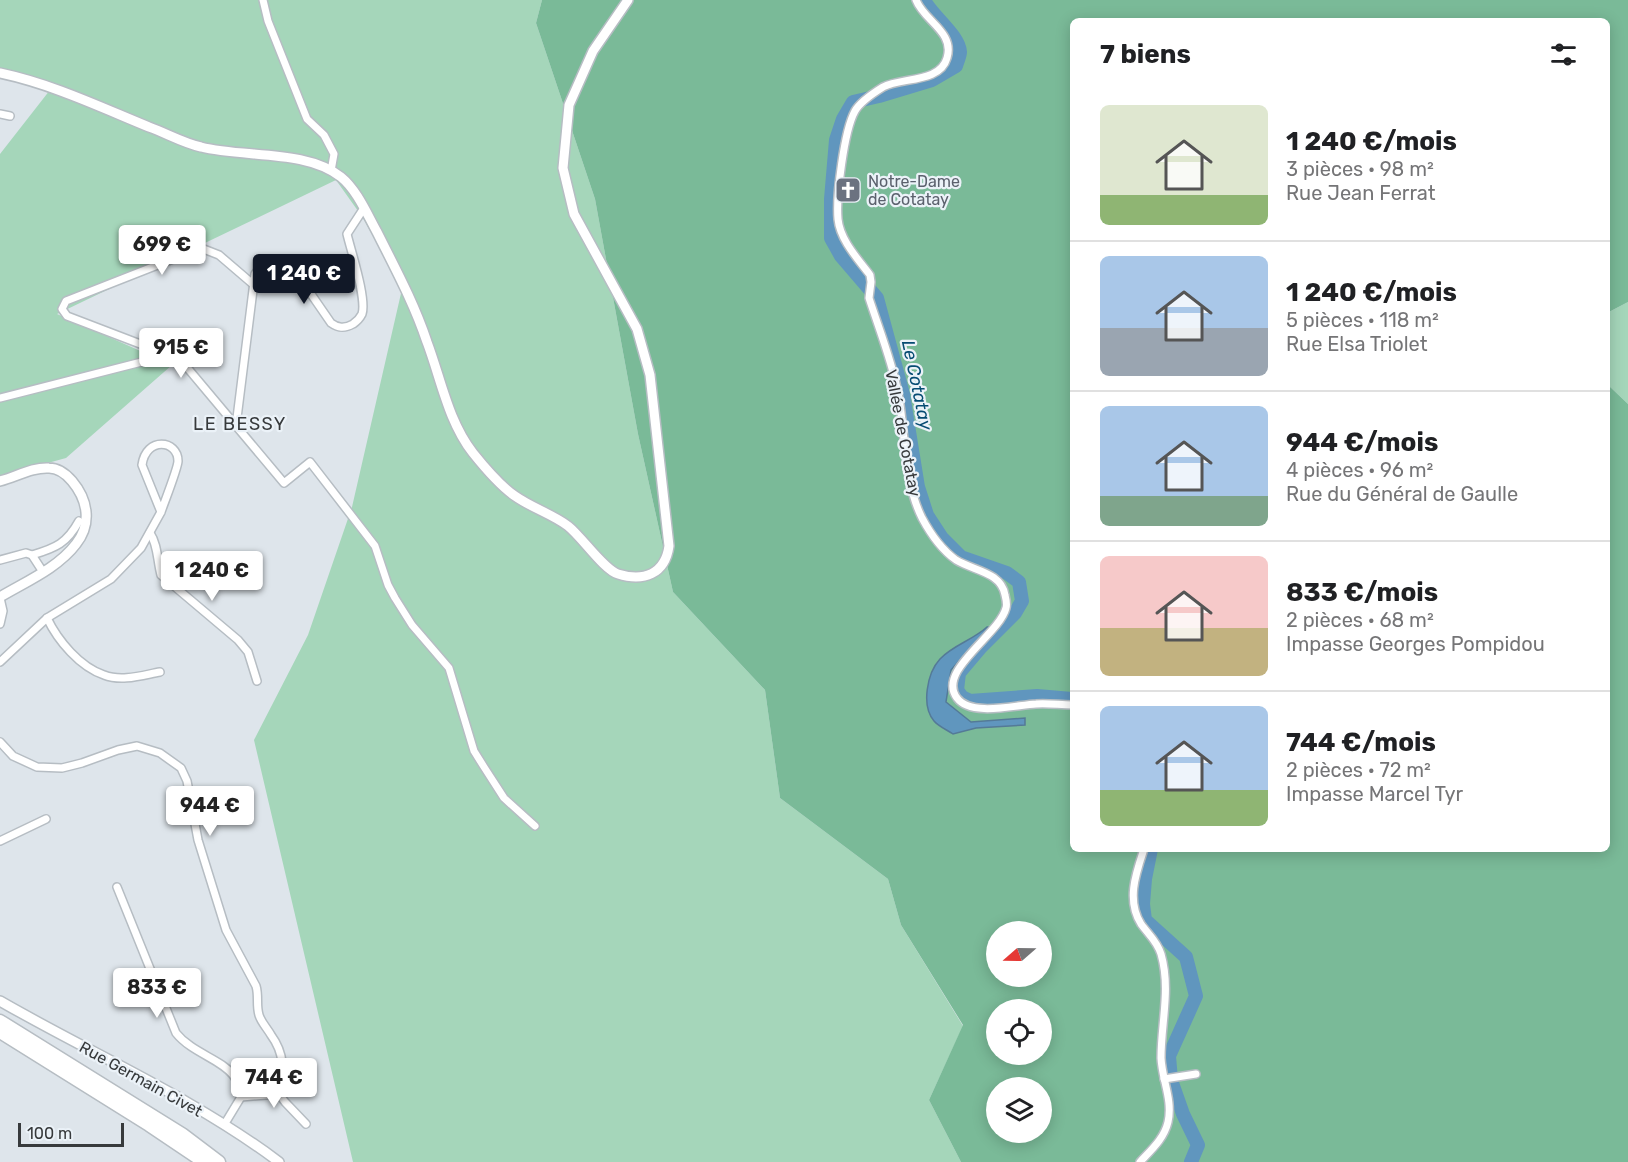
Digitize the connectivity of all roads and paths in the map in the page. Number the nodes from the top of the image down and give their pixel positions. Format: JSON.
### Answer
{"nodes":[{"id":1,"x":263,"y":0,"type":"edge"},
{"id":2,"x":628,"y":0,"type":"edge"},
{"id":3,"x":916,"y":0,"type":"edge"},
{"id":4,"x":0,"y":73,"type":"edge"},
{"id":5,"x":0,"y":114,"type":"edge"},
{"id":6,"x":10,"y":116,"type":"dead end"},
{"id":7,"x":331,"y":171,"type":"junction"},
{"id":8,"x":364,"y":208,"type":"junction"},
{"id":9,"x":254,"y":285,"type":"junction"},
{"id":10,"x":169,"y":354,"type":"junction"},
{"id":11,"x":0,"y":398,"type":"edge"},
{"id":12,"x":236,"y":426,"type":"junction"},
{"id":13,"x":0,"y":481,"type":"edge"},
{"id":14,"x":161,"y":512,"type":"junction"},
{"id":15,"x":80,"y":521,"type":"dead end"},
{"id":16,"x":150,"y":533,"type":"junction"},
{"id":17,"x":29,"y":554,"type":"junction"},
{"id":18,"x":0,"y":560,"type":"edge"},
{"id":19,"x":43,"y":572,"type":"junction"},
{"id":20,"x":0,"y":597,"type":"edge"},
{"id":21,"x":48,"y":618,"type":"junction"},
{"id":22,"x":0,"y":624,"type":"edge"},
{"id":23,"x":0,"y":662,"type":"edge"},
{"id":24,"x":160,"y":672,"type":"dead end"},
{"id":25,"x":257,"y":681,"type":"dead end"},
{"id":26,"x":1070,"y":705,"type":"edge"},
{"id":27,"x":0,"y":742,"type":"edge"},
{"id":28,"x":46,"y":819,"type":"dead end"},
{"id":29,"x":535,"y":826,"type":"dead end"},
{"id":30,"x":0,"y":842,"type":"edge"},
{"id":31,"x":1143,"y":852,"type":"edge"},
{"id":32,"x":117,"y":887,"type":"dead end"},
{"id":33,"x":0,"y":1001,"type":"edge"},
{"id":34,"x":0,"y":1021,"type":"edge"},
{"id":35,"x":0,"y":1032,"type":"edge"},
{"id":36,"x":1196,"y":1074,"type":"dead end"},
{"id":37,"x":1165,"y":1079,"type":"junction"},
{"id":38,"x":279,"y":1094,"type":"junction"},
{"id":39,"x":242,"y":1097,"type":"junction"},
{"id":40,"x":306,"y":1124,"type":"dead end"},
{"id":41,"x":224,"y":1125,"type":"junction"},
{"id":42,"x":204,"y":1162,"type":"edge"},
{"id":43,"x":219,"y":1162,"type":"edge"},
{"id":44,"x":279,"y":1162,"type":"edge"},
{"id":45,"x":1140,"y":1162,"type":"edge"}],
"edges":[{"from":1,"to":7,"type":"street"},
{"from":2,"to":8,"type":"street"},
{"from":3,"to":26,"type":"street","name":"Vallée de Cotatay"},
{"from":4,"to":7,"type":"street"},
{"from":5,"to":6,"type":"street"},
{"from":7,"to":8,"type":"street"},
{"from":8,"to":9,"type":"street"},
{"from":9,"to":10,"type":"street"},
{"from":9,"to":12,"type":"street"},
{"from":10,"to":11,"type":"street"},
{"from":10,"to":12,"type":"street"},
{"from":12,"to":29,"type":"street"},
{"from":13,"to":19,"type":"street"},
{"from":14,"to":14,"type":"street"},
{"from":14,"to":16,"type":"street"},
{"from":15,"to":17,"type":"street"},
{"from":16,"to":21,"type":"street"},
{"from":16,"to":25,"type":"street"},
{"from":17,"to":18,"type":"street"},
{"from":17,"to":19,"type":"street"},
{"from":19,"to":20,"type":"street"},
{"from":20,"to":22,"type":"street"},
{"from":21,"to":23,"type":"street"},
{"from":21,"to":24,"type":"street"},
{"from":27,"to":38,"type":"street"},
{"from":28,"to":30,"type":"street"},
{"from":31,"to":37,"type":"street"},
{"from":32,"to":39,"type":"street"},
{"from":33,"to":41,"type":"street","name":"Rue Germain Civet"},
{"from":34,"to":43,"type":"highway"},
{"from":35,"to":42,"type":"highway"},
{"from":36,"to":37,"type":"street"},
{"from":37,"to":45,"type":"street"},
{"from":38,"to":39,"type":"street"},
{"from":38,"to":40,"type":"street"},
{"from":39,"to":41,"type":"street"},
{"from":41,"to":44,"type":"street","name":"Rue Germain Civet"}]}
